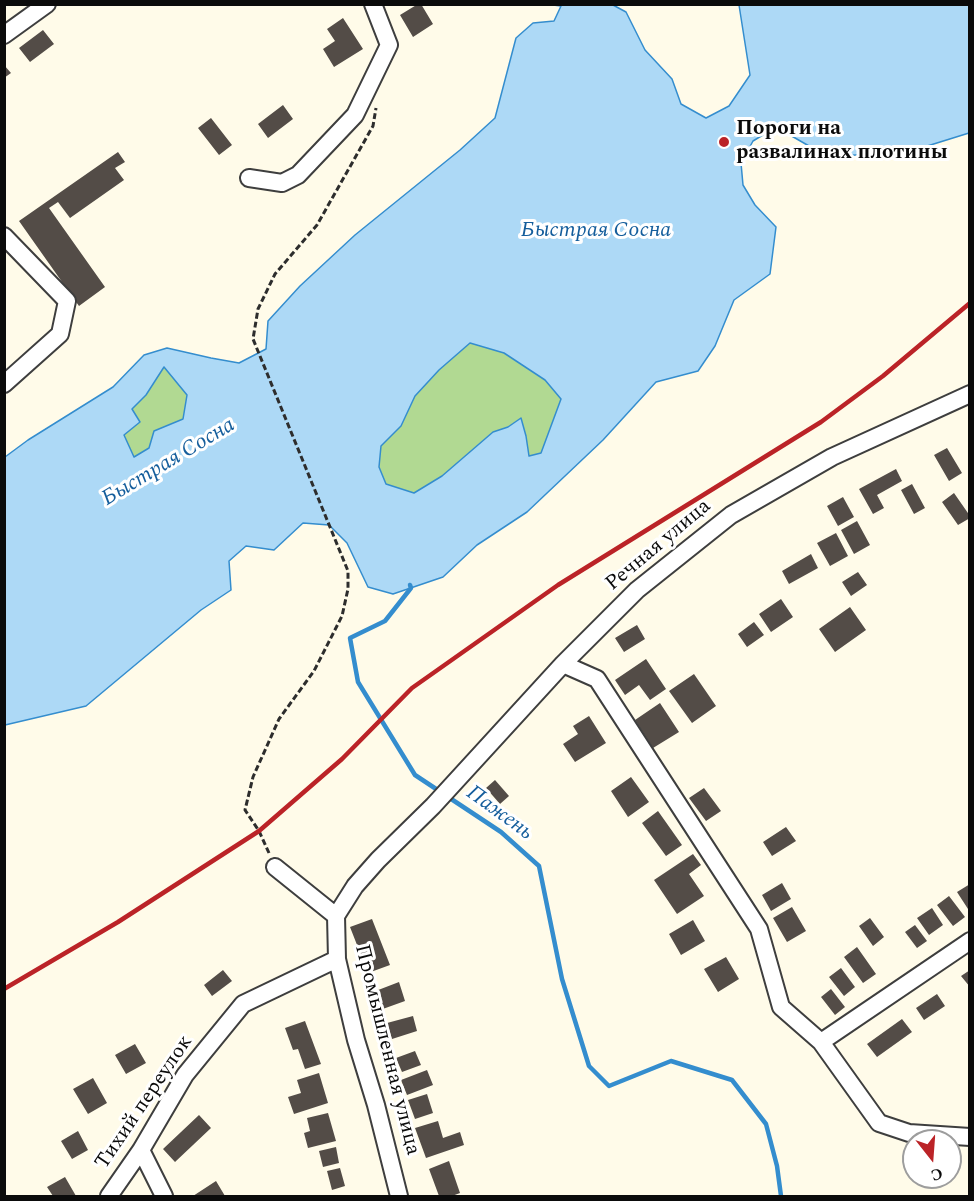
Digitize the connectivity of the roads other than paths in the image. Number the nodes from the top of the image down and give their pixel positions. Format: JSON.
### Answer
{"nodes":[{"id":1,"x":47,"y":4,"type":"edge"},
{"id":2,"x":373,"y":4,"type":"edge"},
{"id":3,"x":4,"y":35,"type":"edge"},
{"id":4,"x":249,"y":178,"type":"dead end"},
{"id":5,"x":4,"y":237,"type":"edge"},
{"id":6,"x":4,"y":384,"type":"edge"},
{"id":7,"x":969,"y":394,"type":"edge"},
{"id":8,"x":563,"y":664,"type":"junction"},
{"id":9,"x":275,"y":867,"type":"road end"},
{"id":10,"x":336,"y":916,"type":"junction"},
{"id":11,"x":969,"y":941,"type":"edge"},
{"id":12,"x":337,"y":959,"type":"junction"},
{"id":13,"x":821,"y":1042,"type":"junction"},
{"id":14,"x":969,"y":1137,"type":"edge"},
{"id":15,"x":141,"y":1150,"type":"junction"},
{"id":16,"x":109,"y":1197,"type":"edge"},
{"id":17,"x":164,"y":1197,"type":"edge"},
{"id":18,"x":399,"y":1197,"type":"edge"}],
"edges":[{"from":1,"to":3,"type":"street"},
{"from":2,"to":4,"type":"street"},
{"from":5,"to":6,"type":"street"},
{"from":7,"to":8,"type":"street","name":"Речная улица"},
{"from":8,"to":10,"type":"street","name":"Речная улица"},
{"from":8,"to":13,"type":"street"},
{"from":9,"to":10,"type":"street"},
{"from":10,"to":12,"type":"street","name":"Промышленная улица"},
{"from":11,"to":13,"type":"street"},
{"from":12,"to":15,"type":"street","name":"Тихий переулок"},
{"from":12,"to":18,"type":"street","name":"Промышленная улица"},
{"from":13,"to":14,"type":"street"},
{"from":15,"to":16,"type":"street","name":"Тихий переулок"},
{"from":15,"to":17,"type":"street"}]}
